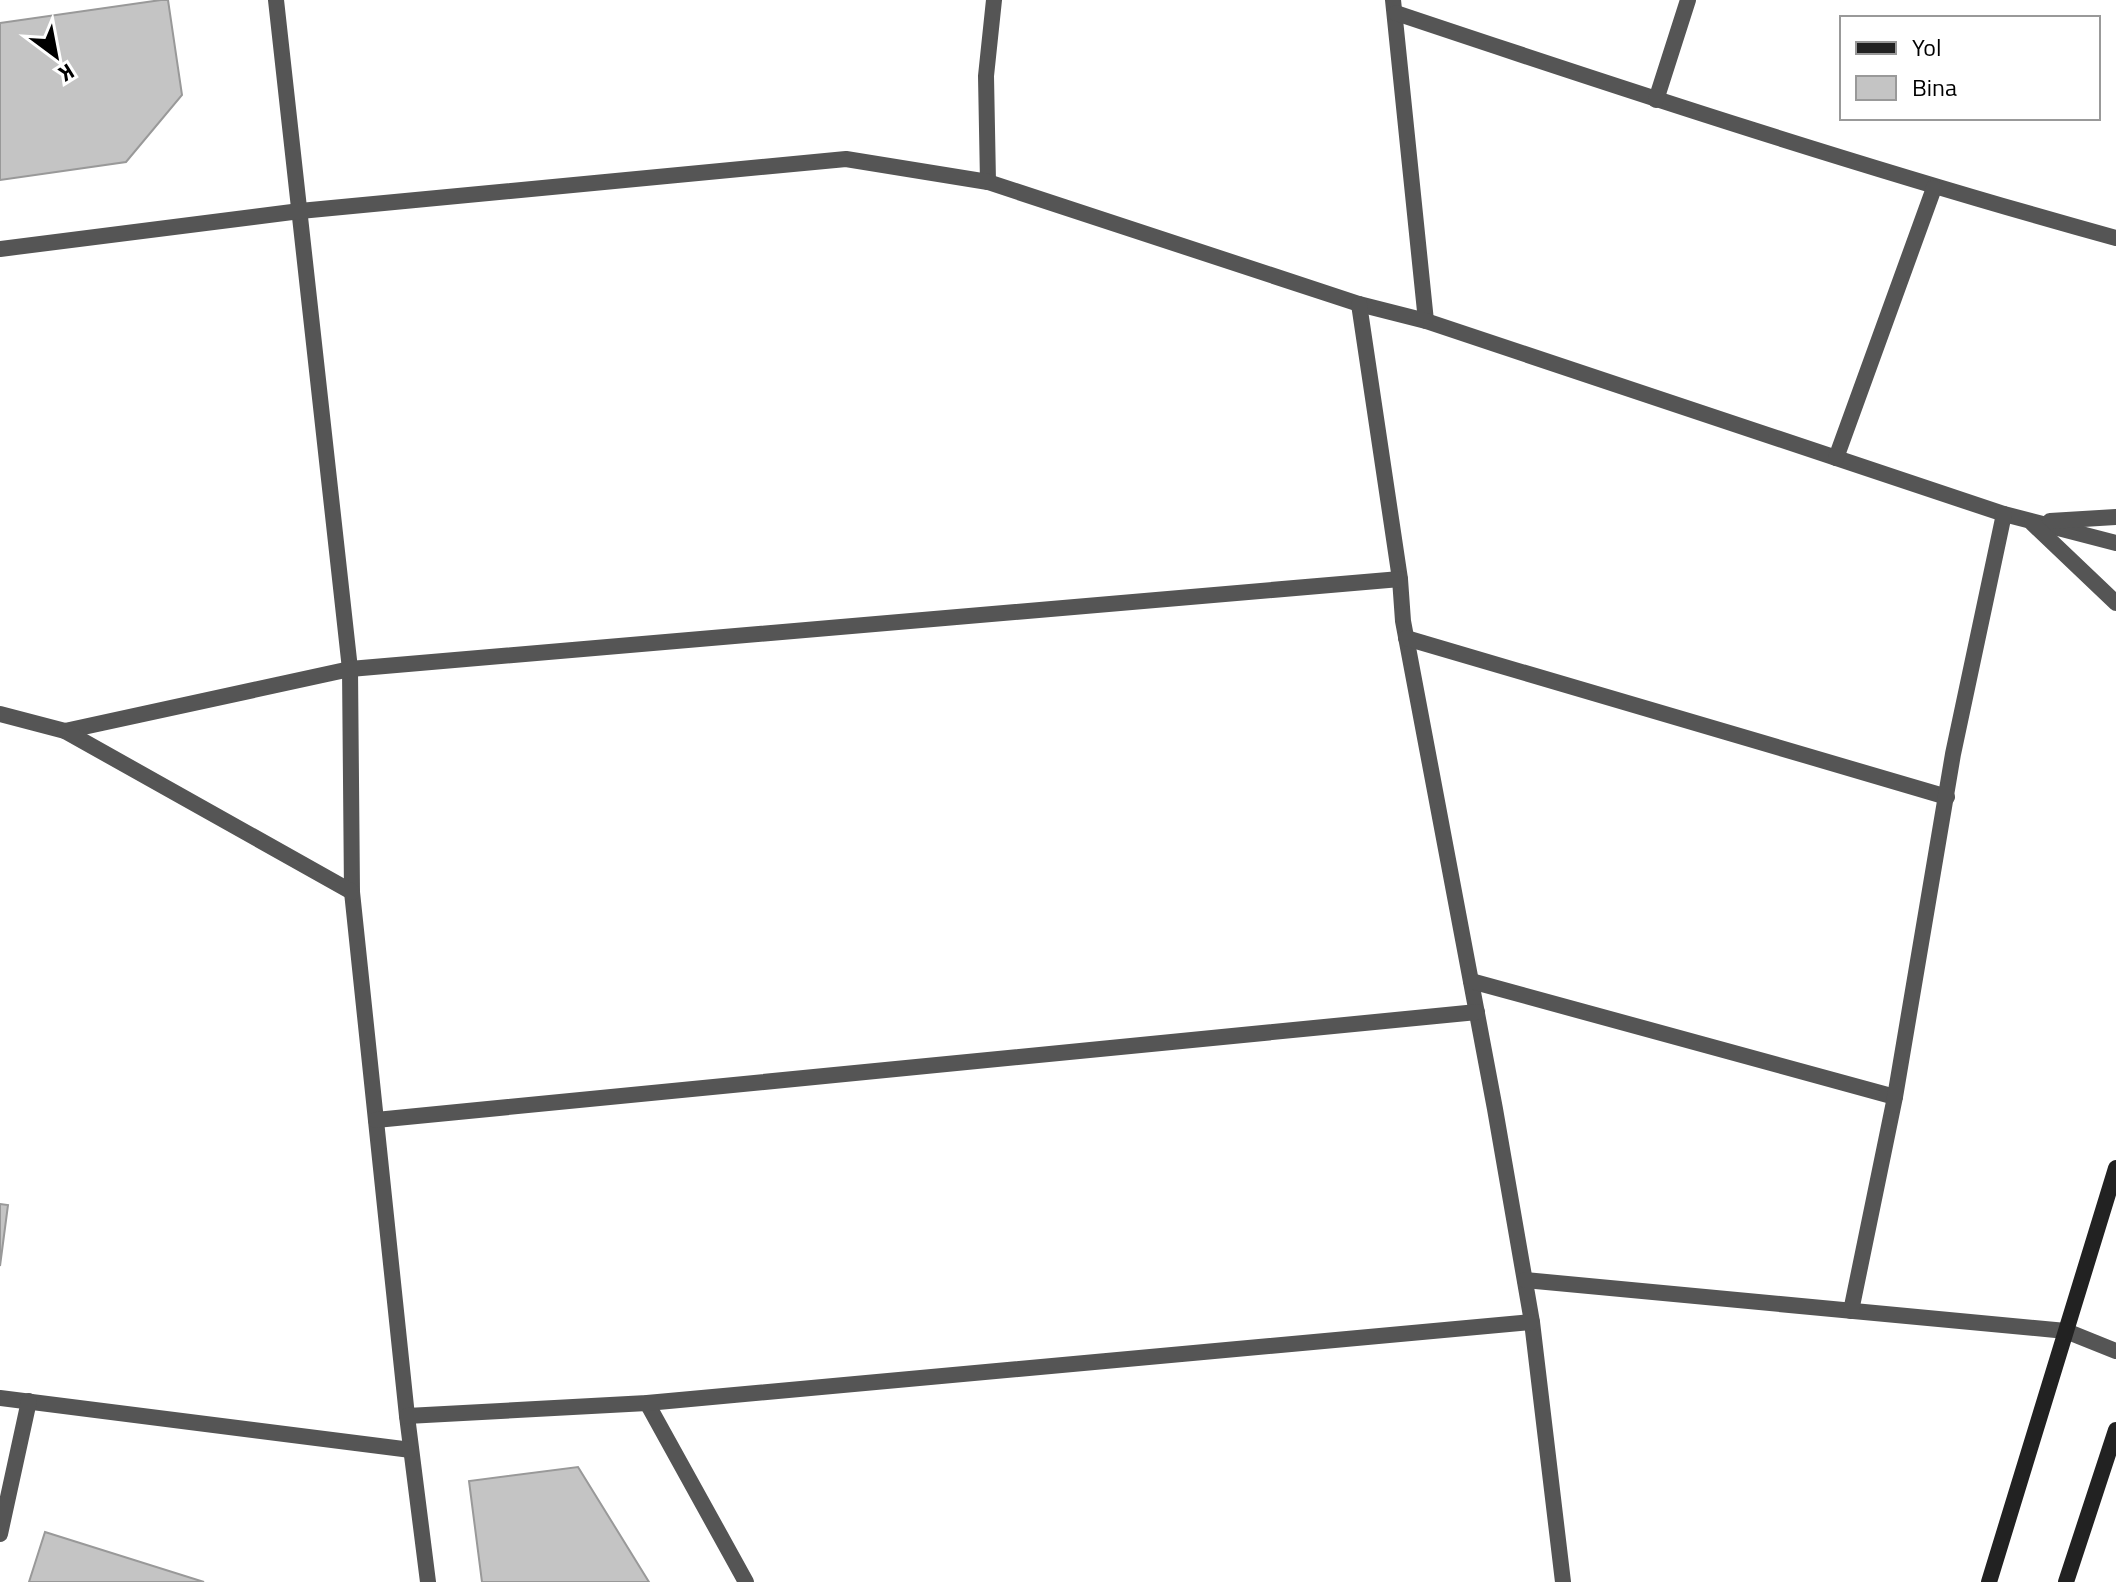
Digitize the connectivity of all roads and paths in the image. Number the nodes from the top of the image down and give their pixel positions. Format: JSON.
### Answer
{"nodes":[{"id":1,"x":276,"y":0,"type":"edge"},
{"id":2,"x":994,"y":0,"type":"edge"},
{"id":3,"x":1688,"y":0,"type":"edge"},
{"id":4,"x":1395,"y":6,"type":"edge"},
{"id":5,"x":1656,"y":100,"type":"junction"},
{"id":6,"x":988,"y":182,"type":"junction"},
{"id":7,"x":1934,"y":188,"type":"junction"},
{"id":8,"x":300,"y":211,"type":"junction"},
{"id":9,"x":2115,"y":233,"type":"edge"},
{"id":10,"x":0,"y":249,"type":"edge"},
{"id":11,"x":1359,"y":304,"type":"junction"},
{"id":12,"x":1426,"y":321,"type":"junction"},
{"id":13,"x":1836,"y":458,"type":"junction"},
{"id":14,"x":2004,"y":514,"type":"junction"},
{"id":15,"x":2116,"y":517,"type":"edge"},
{"id":16,"x":2031,"y":522,"type":"junction"},
{"id":17,"x":2116,"y":543,"type":"edge"},
{"id":18,"x":1400,"y":579,"type":"junction"},
{"id":19,"x":2116,"y":603,"type":"edge"},
{"id":20,"x":1406,"y":638,"type":"junction"},
{"id":21,"x":350,"y":669,"type":"junction"},
{"id":22,"x":0,"y":714,"type":"edge"},
{"id":23,"x":65,"y":731,"type":"junction"},
{"id":24,"x":1947,"y":797,"type":"junction"},
{"id":25,"x":352,"y":892,"type":"junction"},
{"id":26,"x":1471,"y":981,"type":"junction"},
{"id":27,"x":1477,"y":1012,"type":"junction"},
{"id":28,"x":1895,"y":1097,"type":"junction"},
{"id":29,"x":376,"y":1120,"type":"junction"},
{"id":30,"x":2116,"y":1168,"type":"edge"},
{"id":31,"x":1525,"y":1280,"type":"junction"},
{"id":32,"x":1851,"y":1311,"type":"junction"},
{"id":33,"x":1532,"y":1322,"type":"junction"},
{"id":34,"x":2066,"y":1331,"type":"junction"},
{"id":35,"x":2116,"y":1351,"type":"edge"},
{"id":36,"x":0,"y":1398,"type":"edge"},
{"id":37,"x":29,"y":1401,"type":"junction"},
{"id":38,"x":647,"y":1403,"type":"junction"},
{"id":39,"x":407,"y":1416,"type":"junction"},
{"id":40,"x":2116,"y":1430,"type":"edge"},
{"id":41,"x":411,"y":1450,"type":"junction"},
{"id":42,"x":0,"y":1534,"type":"edge"},
{"id":43,"x":428,"y":1582,"type":"edge"},
{"id":44,"x":746,"y":1582,"type":"edge"},
{"id":45,"x":1563,"y":1582,"type":"edge"},
{"id":46,"x":1989,"y":1582,"type":"edge"},
{"id":47,"x":2066,"y":1582,"type":"edge"}],
"edges":[{"from":1,"to":8,"type":"street"},
{"from":2,"to":6,"type":"street"},
{"from":3,"to":5,"type":"street"},
{"from":4,"to":5,"type":"street"},
{"from":4,"to":12,"type":"street"},
{"from":5,"to":7,"type":"street"},
{"from":6,"to":8,"type":"street"},
{"from":6,"to":11,"type":"street"},
{"from":7,"to":9,"type":"street"},
{"from":7,"to":13,"type":"street"},
{"from":8,"to":10,"type":"street"},
{"from":8,"to":21,"type":"street"},
{"from":11,"to":12,"type":"street"},
{"from":11,"to":18,"type":"street"},
{"from":12,"to":13,"type":"street"},
{"from":13,"to":14,"type":"street"},
{"from":14,"to":16,"type":"street"},
{"from":14,"to":24,"type":"street"},
{"from":15,"to":16,"type":"street"},
{"from":16,"to":17,"type":"street"},
{"from":16,"to":19,"type":"street"},
{"from":18,"to":20,"type":"street"},
{"from":18,"to":21,"type":"street"},
{"from":20,"to":24,"type":"street"},
{"from":20,"to":26,"type":"street"},
{"from":21,"to":23,"type":"street"},
{"from":21,"to":25,"type":"street"},
{"from":22,"to":23,"type":"street"},
{"from":23,"to":25,"type":"street"},
{"from":24,"to":28,"type":"street"},
{"from":25,"to":29,"type":"street"},
{"from":26,"to":27,"type":"street"},
{"from":26,"to":28,"type":"street"},
{"from":27,"to":29,"type":"street"},
{"from":27,"to":31,"type":"street"},
{"from":28,"to":32,"type":"street"},
{"from":29,"to":39,"type":"street"},
{"from":30,"to":34,"type":"main road"},
{"from":31,"to":32,"type":"street"},
{"from":31,"to":33,"type":"street"},
{"from":32,"to":34,"type":"street"},
{"from":33,"to":38,"type":"street"},
{"from":33,"to":45,"type":"street"},
{"from":34,"to":35,"type":"street"},
{"from":34,"to":46,"type":"main road"},
{"from":36,"to":37,"type":"street"},
{"from":37,"to":41,"type":"street"},
{"from":37,"to":42,"type":"street"},
{"from":38,"to":39,"type":"street"},
{"from":38,"to":44,"type":"street"},
{"from":39,"to":41,"type":"street"},
{"from":40,"to":47,"type":"main road"},
{"from":41,"to":43,"type":"street"}]}
